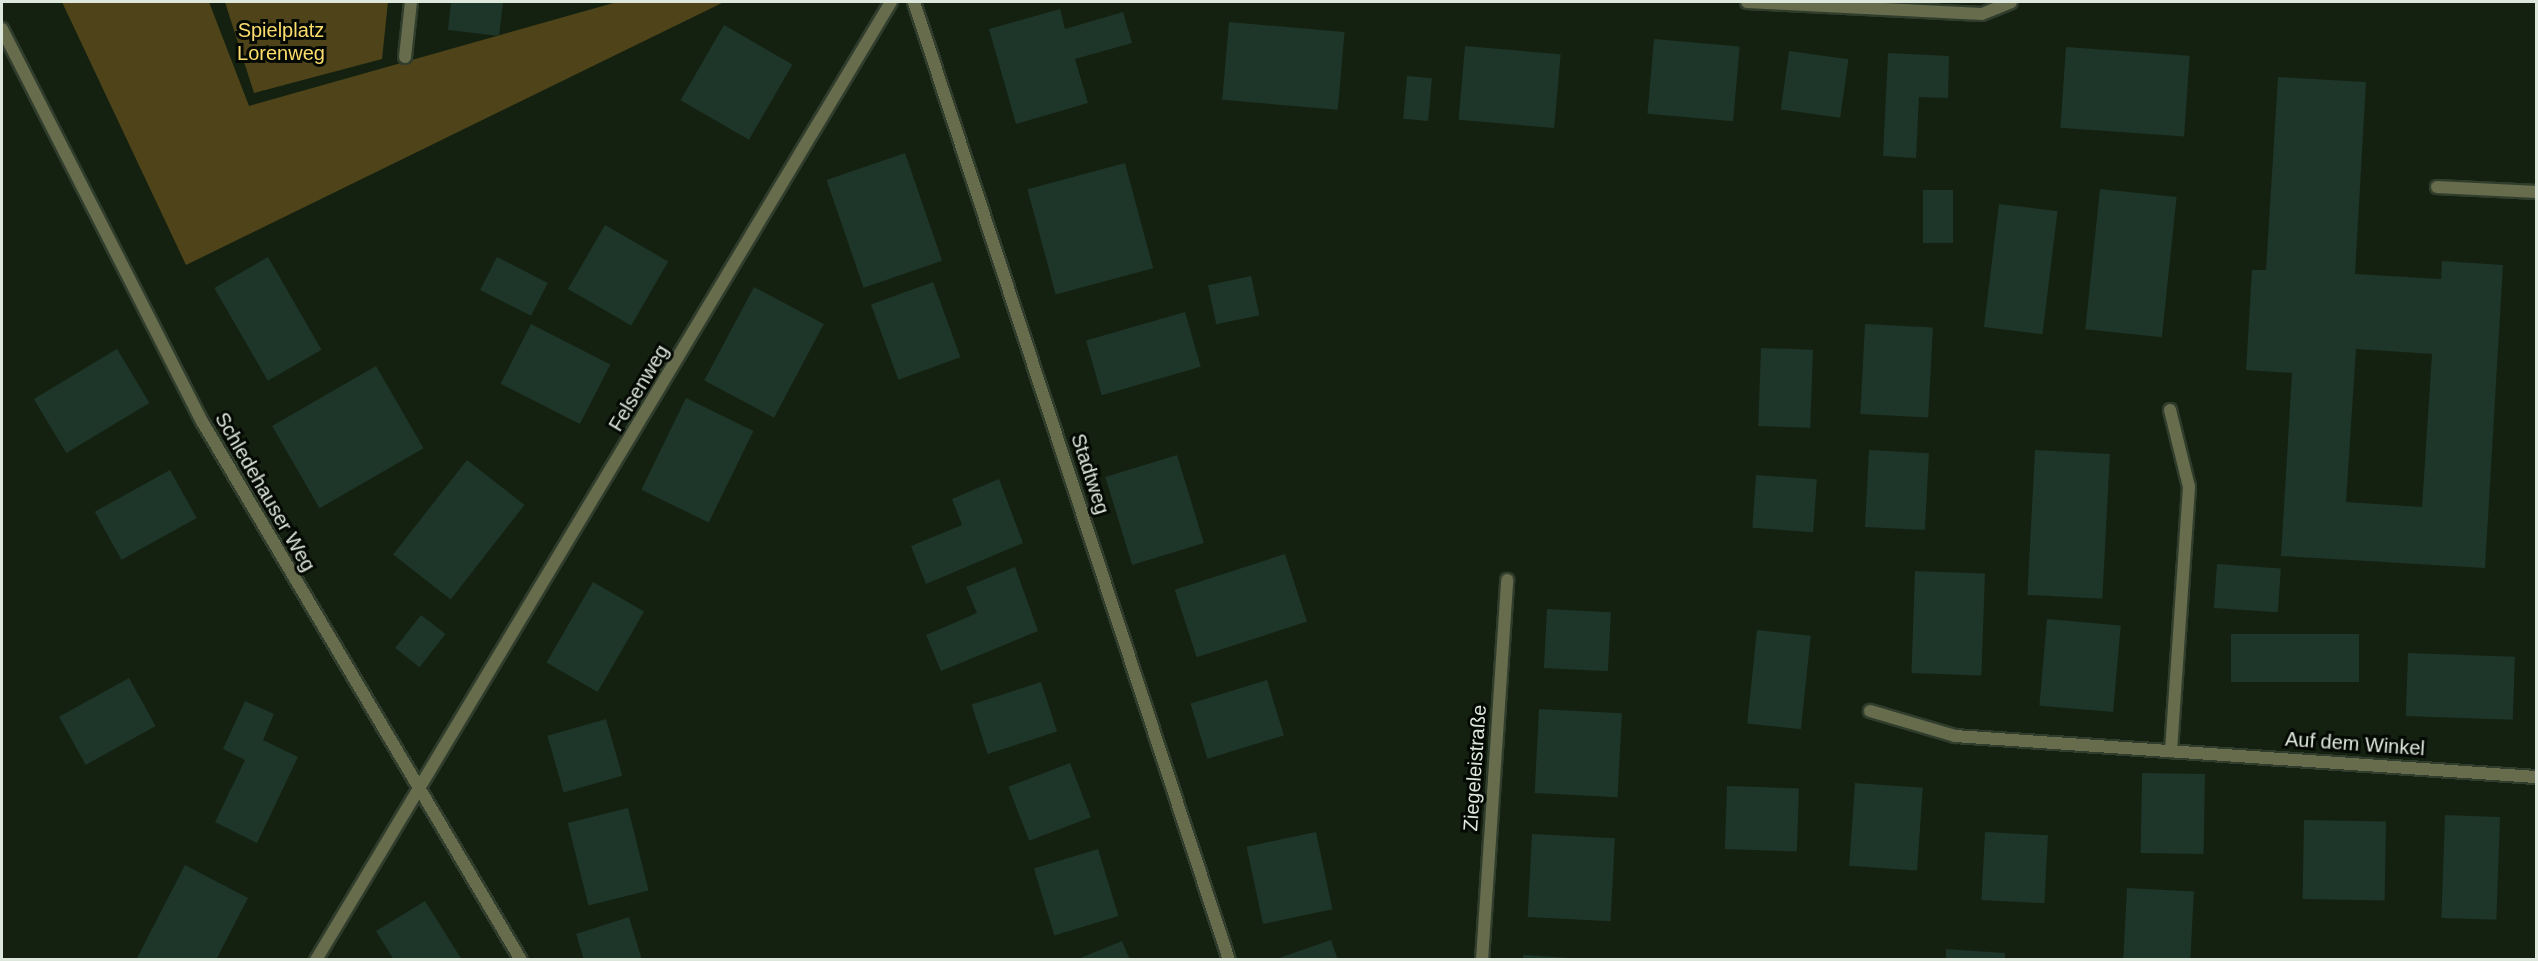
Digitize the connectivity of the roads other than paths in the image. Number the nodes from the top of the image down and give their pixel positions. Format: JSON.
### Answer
{"nodes":[{"id":1,"x":411,"y":2,"type":"edge"},
{"id":2,"x":891,"y":2,"type":"edge"},
{"id":3,"x":914,"y":2,"type":"edge"},
{"id":4,"x":1747,"y":2,"type":"edge"},
{"id":5,"x":2011,"y":2,"type":"edge"},
{"id":6,"x":2,"y":29,"type":"edge"},
{"id":7,"x":405,"y":57,"type":"dead end"},
{"id":8,"x":2437,"y":187,"type":"dead end"},
{"id":9,"x":2536,"y":192,"type":"edge"},
{"id":10,"x":2170,"y":410,"type":"dead end"},
{"id":11,"x":1508,"y":579,"type":"dead end"},
{"id":12,"x":1870,"y":711,"type":"dead end"},
{"id":13,"x":2171,"y":751,"type":"junction"},
{"id":14,"x":2536,"y":777,"type":"edge"},
{"id":15,"x":418,"y":793,"type":"junction"},
{"id":16,"x":316,"y":960,"type":"edge"},
{"id":17,"x":521,"y":960,"type":"edge"},
{"id":18,"x":1229,"y":960,"type":"edge"},
{"id":19,"x":1482,"y":960,"type":"edge"}],
"edges":[{"from":1,"to":7,"type":"street"},
{"from":2,"to":15,"type":"street","name":"Felsenweg"},
{"from":3,"to":18,"type":"street","name":"Stadtweg"},
{"from":4,"to":5,"type":"street"},
{"from":6,"to":15,"type":"street","name":"Schledehauser Weg"},
{"from":8,"to":9,"type":"street"},
{"from":10,"to":13,"type":"street"},
{"from":11,"to":19,"type":"street","name":"Ziegeleistraße"},
{"from":12,"to":13,"type":"street","name":"Auf dem Winkel"},
{"from":13,"to":14,"type":"street","name":"Auf dem Winkel"},
{"from":15,"to":16,"type":"street","name":"Felsenweg"},
{"from":15,"to":17,"type":"street","name":"Schledehauser Weg"}]}
